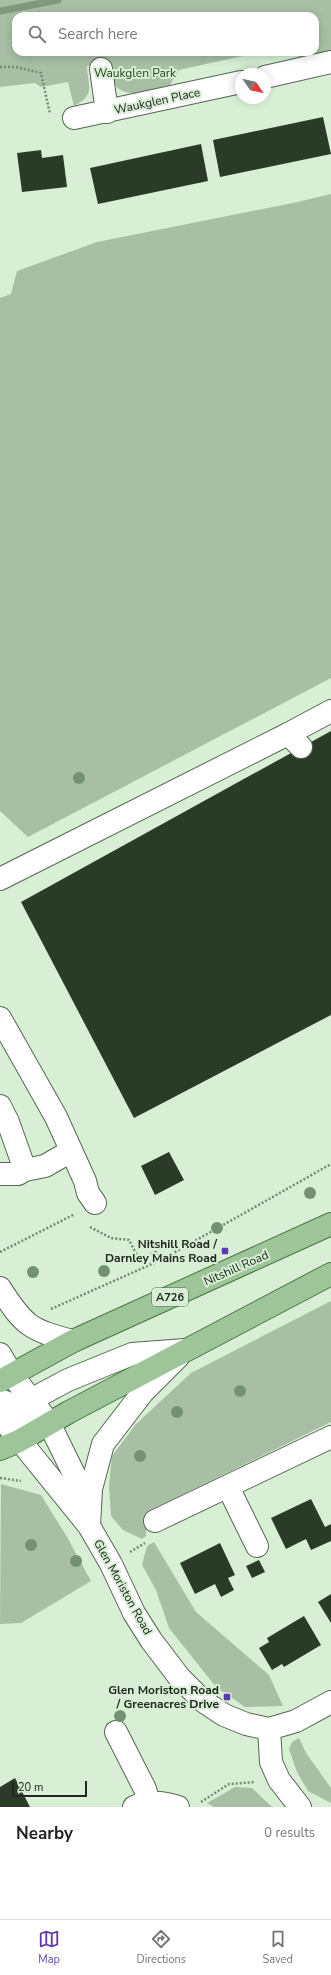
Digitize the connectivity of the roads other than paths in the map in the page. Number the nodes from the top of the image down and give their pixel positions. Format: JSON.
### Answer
{"nodes":[{"id":1,"x":331,"y":62,"type":"edge"},
{"id":2,"x":101,"y":69,"type":"dead end"},
{"id":3,"x":271,"y":76,"type":"edge"},
{"id":4,"x":235,"y":83,"type":"edge"},
{"id":5,"x":107,"y":112,"type":"junction"},
{"id":6,"x":74,"y":118,"type":"road end"},
{"id":7,"x":331,"y":710,"type":"edge"},
{"id":8,"x":0,"y":880,"type":"edge"},
{"id":9,"x":0,"y":1018,"type":"edge"},
{"id":10,"x":0,"y":1106,"type":"edge"},
{"id":11,"x":71,"y":1151,"type":"junction"},
{"id":12,"x":0,"y":1158,"type":"edge"},
{"id":13,"x":14,"y":1172,"type":"edge"},
{"id":14,"x":87,"y":1211,"type":"road end"},
{"id":15,"x":331,"y":1224,"type":"edge"},
{"id":16,"x":331,"y":1274,"type":"edge"},
{"id":17,"x":0,"y":1288,"type":"edge"},
{"id":18,"x":73,"y":1342,"type":"junction"},
{"id":19,"x":185,"y":1350,"type":"junction"},
{"id":20,"x":0,"y":1354,"type":"edge"},
{"id":21,"x":6,"y":1378,"type":"edge"},
{"id":22,"x":31,"y":1399,"type":"junction"},
{"id":23,"x":0,"y":1400,"type":"edge"},
{"id":24,"x":0,"y":1416,"type":"edge"},
{"id":25,"x":49,"y":1423,"type":"junction"},
{"id":26,"x":331,"y":1437,"type":"edge"},
{"id":27,"x":10,"y":1445,"type":"edge"},
{"id":28,"x":228,"y":1487,"type":"junction"},
{"id":29,"x":155,"y":1521,"type":"road end"},
{"id":30,"x":89,"y":1526,"type":"junction"},
{"id":31,"x":257,"y":1546,"type":"dead end"},
{"id":32,"x":331,"y":1702,"type":"edge"},
{"id":33,"x":270,"y":1730,"type":"junction"},
{"id":34,"x":116,"y":1732,"type":"dead end"},
{"id":35,"x":141,"y":1805,"type":"edge"},
{"id":36,"x":178,"y":1807,"type":"edge"},
{"id":37,"x":300,"y":1807,"type":"edge"}],
"edges":[{"from":1,"to":3,"type":"street"},
{"from":2,"to":5,"type":"street"},
{"from":4,"to":5,"type":"street","name":"Waukglen Place"},
{"from":5,"to":6,"type":"street","name":"Waukglen Place"},
{"from":7,"to":8,"type":"street"},
{"from":9,"to":11,"type":"street"},
{"from":10,"to":13,"type":"street"},
{"from":11,"to":13,"type":"street"},
{"from":11,"to":14,"type":"street"},
{"from":12,"to":13,"type":"street"},
{"from":15,"to":18,"type":"main road","name":"Nitshill Road","number":"A726"},
{"from":16,"to":19,"type":"main road"},
{"from":17,"to":18,"type":"street"},
{"from":18,"to":21,"type":"main road","name":"Nitshill Road","number":"A726"},
{"from":19,"to":22,"type":"street"},
{"from":19,"to":25,"type":"main road"},
{"from":19,"to":30,"type":"street"},
{"from":20,"to":21,"type":"street"},
{"from":21,"to":22,"type":"street"},
{"from":22,"to":23,"type":"street"},
{"from":22,"to":25,"type":"street"},
{"from":24,"to":25,"type":"street"},
{"from":24,"to":27,"type":"street"},
{"from":25,"to":27,"type":"main road"},
{"from":25,"to":30,"type":"street"},
{"from":26,"to":28,"type":"street"},
{"from":27,"to":30,"type":"street","name":"Glen Moriston Road"},
{"from":28,"to":29,"type":"street"},
{"from":28,"to":31,"type":"street"},
{"from":30,"to":33,"type":"street","name":"Glen Moriston Road"},
{"from":32,"to":33,"type":"street"},
{"from":33,"to":37,"type":"street"},
{"from":34,"to":35,"type":"street"},
{"from":35,"to":36,"type":"street"}]}
